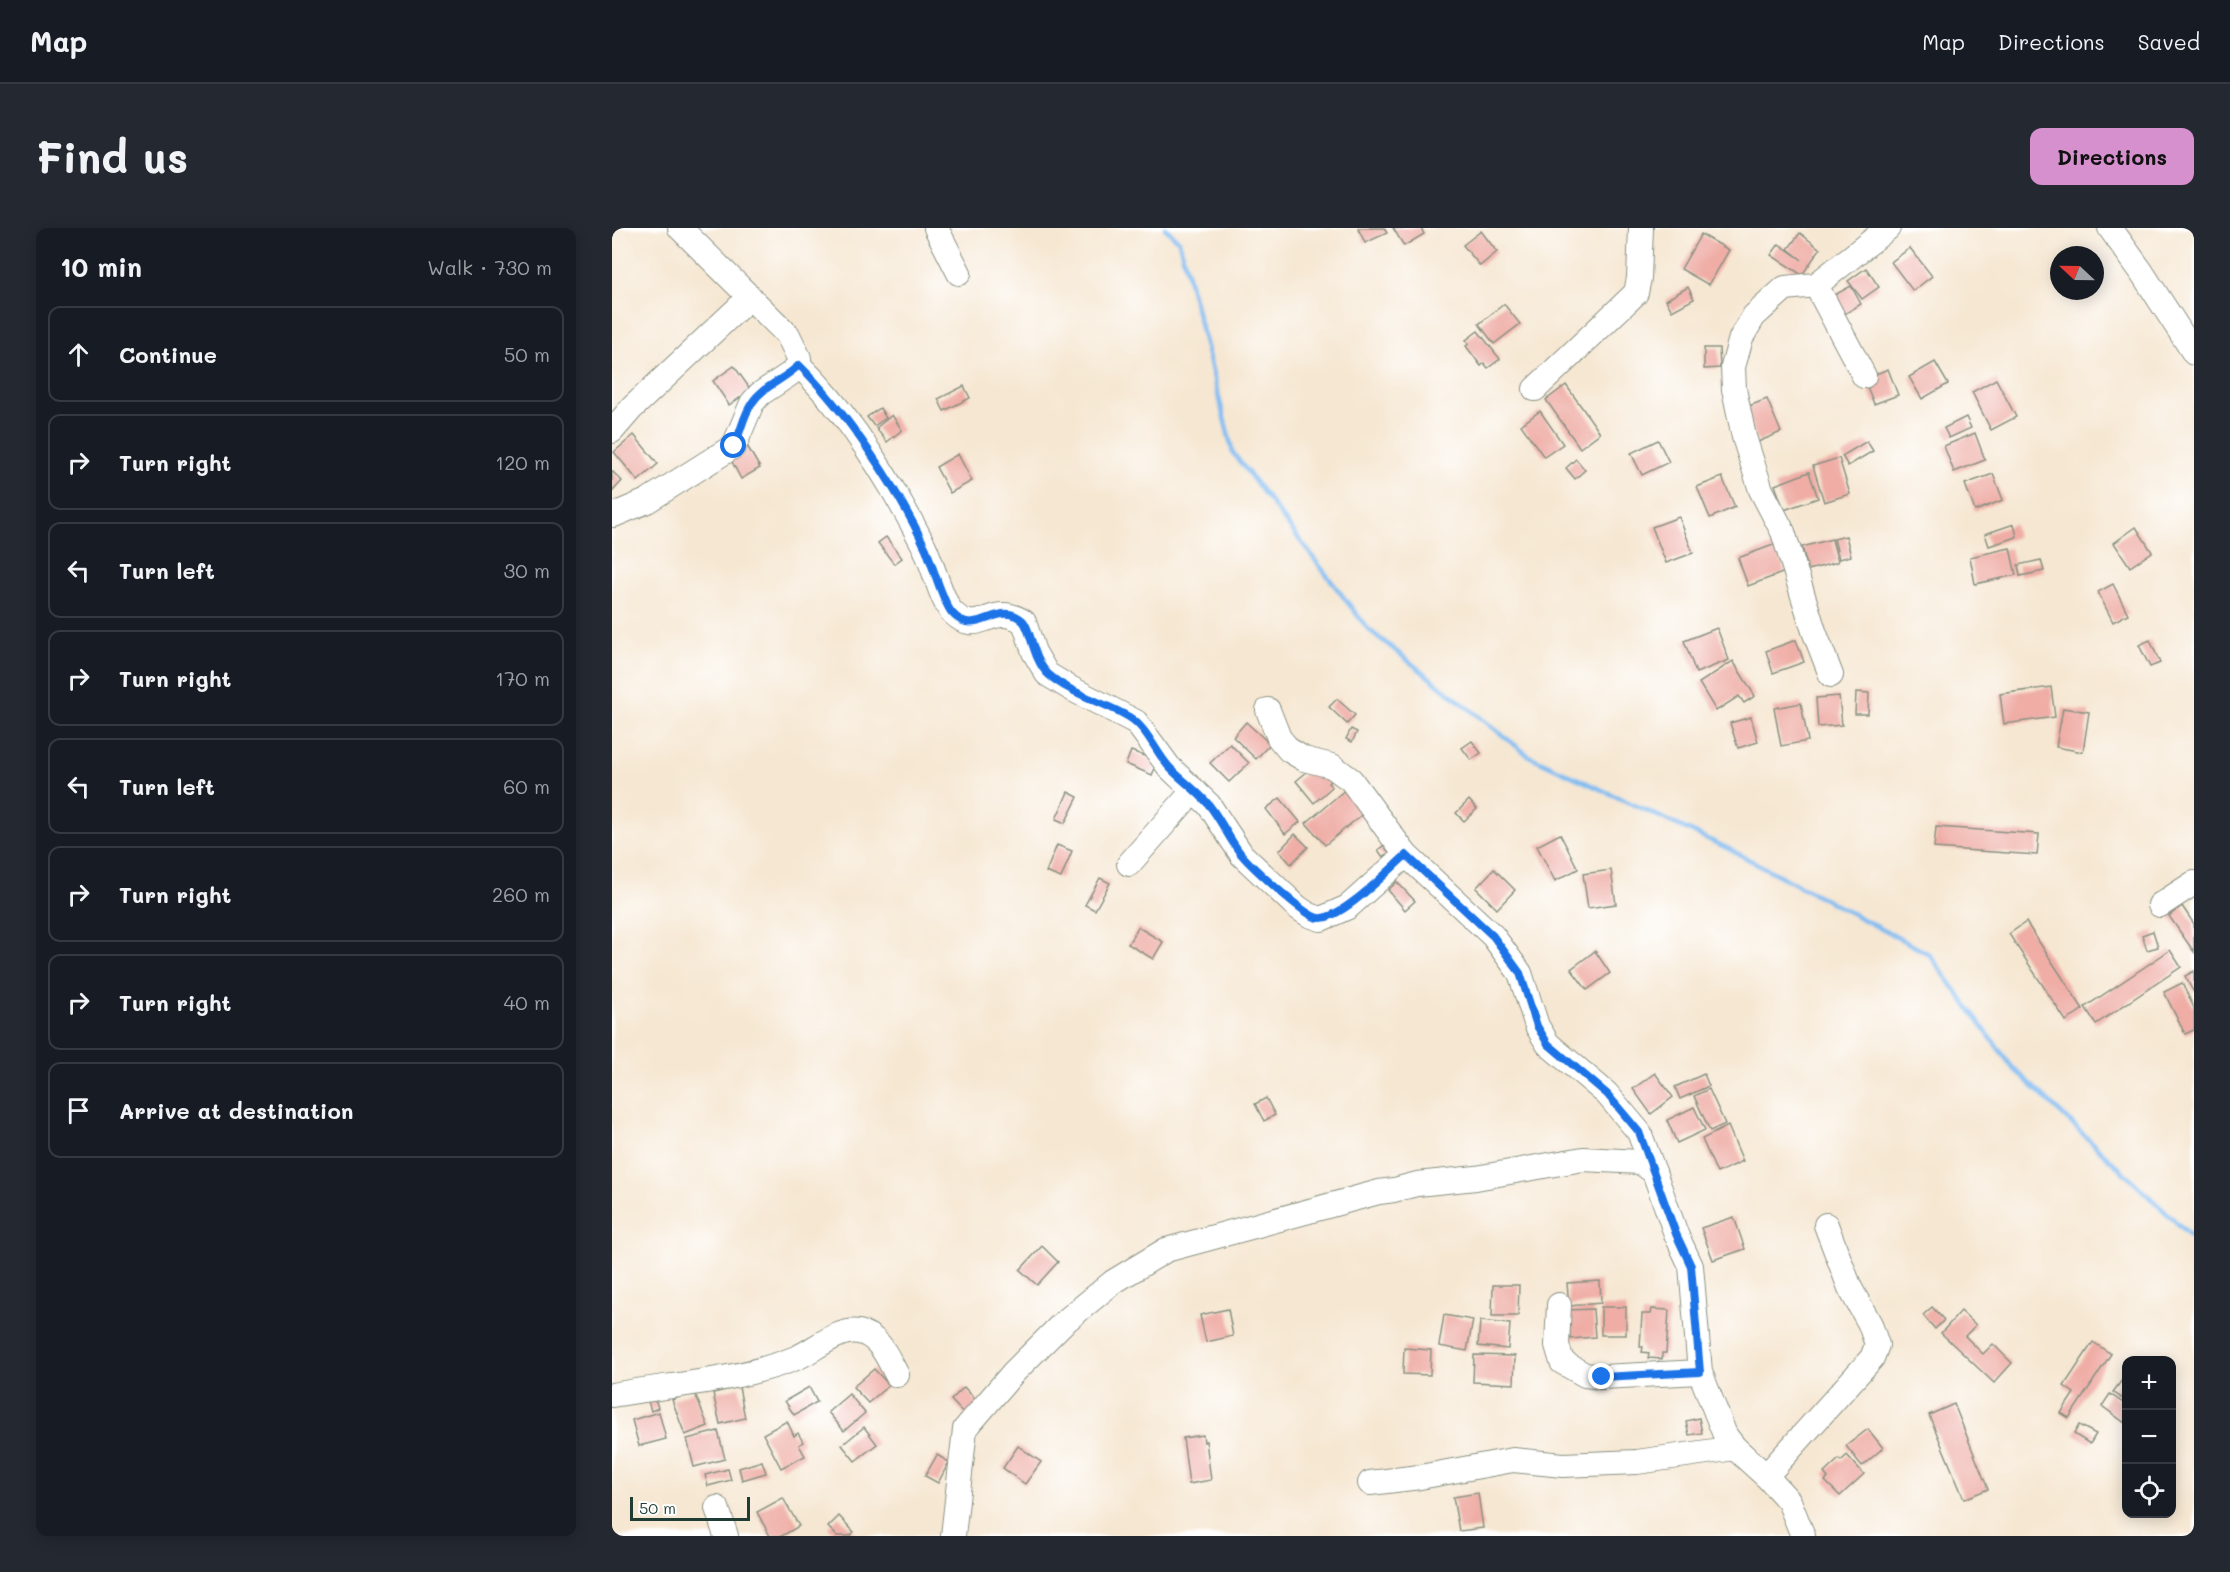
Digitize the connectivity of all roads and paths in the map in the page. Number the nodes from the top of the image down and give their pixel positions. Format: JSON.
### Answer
{"nodes":[{"id":1,"x":680,"y":228,"type":"edge"},
{"id":2,"x":936,"y":228,"type":"edge"},
{"id":3,"x":1641,"y":228,"type":"edge"},
{"id":4,"x":1888,"y":228,"type":"edge"},
{"id":5,"x":2110,"y":228,"type":"edge"},
{"id":6,"x":959,"y":273,"type":"dead end"},
{"id":7,"x":1816,"y":285,"type":"junction"},
{"id":8,"x":750,"y":297,"type":"junction"},
{"id":9,"x":2194,"y":353,"type":"edge"},
{"id":10,"x":799,"y":365,"type":"junction"},
{"id":11,"x":1864,"y":376,"type":"dead end"},
{"id":12,"x":1535,"y":389,"type":"dead end"},
{"id":13,"x":612,"y":431,"type":"edge"},
{"id":14,"x":614,"y":514,"type":"dead end"},
{"id":15,"x":1831,"y":675,"type":"dead end"},
{"id":16,"x":1268,"y":710,"type":"dead end"},
{"id":17,"x":1194,"y":790,"type":"junction"},
{"id":18,"x":1406,"y":855,"type":"junction"},
{"id":19,"x":1129,"y":864,"type":"dead end"},
{"id":20,"x":2194,"y":883,"type":"edge"},
{"id":21,"x":2160,"y":905,"type":"dead end"},
{"id":22,"x":1654,"y":1172,"type":"junction"},
{"id":23,"x":1826,"y":1225,"type":"dead end"},
{"id":24,"x":1559,"y":1305,"type":"dead end"},
{"id":25,"x":1700,"y":1372,"type":"junction"},
{"id":26,"x":897,"y":1376,"type":"dead end"},
{"id":27,"x":612,"y":1395,"type":"edge"},
{"id":28,"x":1735,"y":1448,"type":"junction"},
{"id":29,"x":1766,"y":1476,"type":"junction"},
{"id":30,"x":1370,"y":1483,"type":"dead end"},
{"id":31,"x":717,"y":1508,"type":"dead end"},
{"id":32,"x":726,"y":1536,"type":"edge"},
{"id":33,"x":953,"y":1536,"type":"edge"},
{"id":34,"x":1803,"y":1536,"type":"edge"}],
"edges":[{"from":1,"to":8,"type":"street"},
{"from":2,"to":6,"type":"street"},
{"from":3,"to":12,"type":"street"},
{"from":4,"to":7,"type":"street"},
{"from":5,"to":9,"type":"street"},
{"from":7,"to":11,"type":"street"},
{"from":7,"to":15,"type":"street"},
{"from":8,"to":10,"type":"street"},
{"from":8,"to":13,"type":"street"},
{"from":10,"to":14,"type":"street"},
{"from":10,"to":17,"type":"street"},
{"from":16,"to":18,"type":"street"},
{"from":17,"to":18,"type":"street"},
{"from":17,"to":19,"type":"street"},
{"from":18,"to":22,"type":"street"},
{"from":20,"to":21,"type":"street"},
{"from":22,"to":25,"type":"street"},
{"from":22,"to":33,"type":"street"},
{"from":23,"to":29,"type":"street"},
{"from":24,"to":25,"type":"street"},
{"from":25,"to":28,"type":"street"},
{"from":26,"to":27,"type":"street"},
{"from":28,"to":29,"type":"street"},
{"from":28,"to":30,"type":"street"},
{"from":29,"to":34,"type":"street"},
{"from":31,"to":32,"type":"street"}]}
